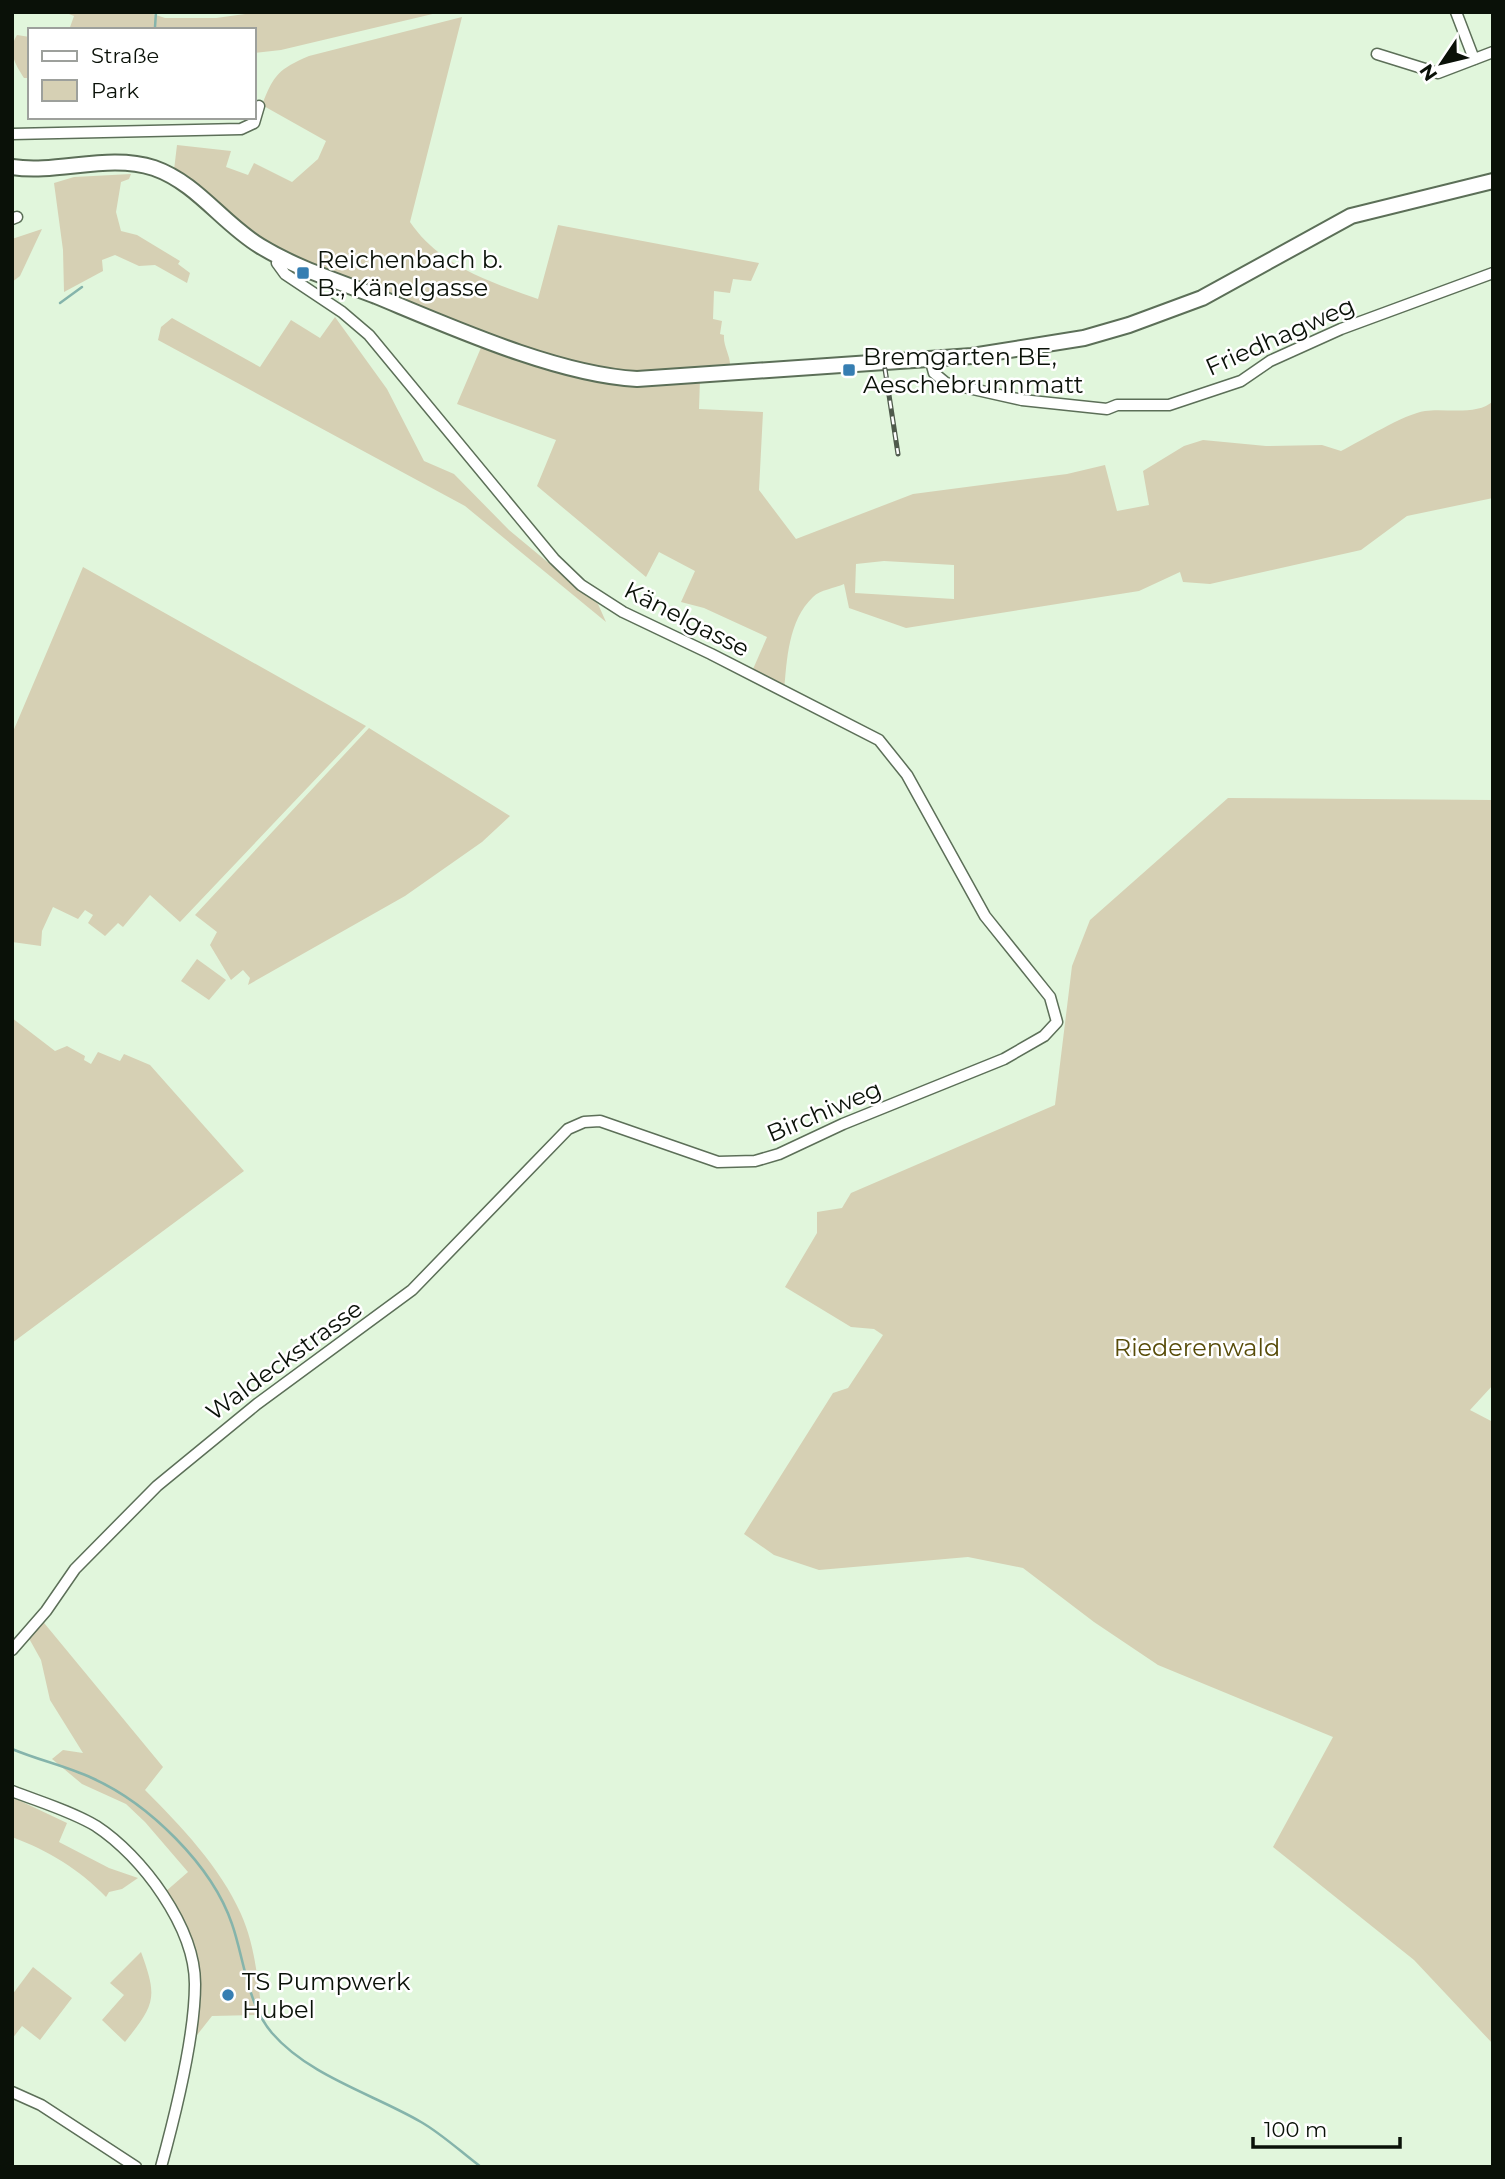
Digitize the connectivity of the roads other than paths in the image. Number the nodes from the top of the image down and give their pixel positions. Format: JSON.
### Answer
{"nodes":[{"id":1,"x":1456,"y":12,"type":"edge"},
{"id":2,"x":1493,"y":52,"type":"edge"},
{"id":3,"x":1377,"y":54,"type":"dead end"},
{"id":4,"x":1474,"y":59,"type":"junction"},
{"id":5,"x":259,"y":106,"type":"dead end"},
{"id":6,"x":256,"y":116,"type":"edge"},
{"id":7,"x":255,"y":119,"type":"edge"},
{"id":8,"x":12,"y":134,"type":"edge"},
{"id":9,"x":12,"y":167,"type":"edge"},
{"id":10,"x":1493,"y":181,"type":"edge"},
{"id":11,"x":279,"y":257,"type":"junction"},
{"id":12,"x":1493,"y":273,"type":"edge"},
{"id":13,"x":930,"y":358,"type":"junction"},
{"id":14,"x":1057,"y":1022,"type":"joint"},
{"id":15,"x":593,"y":1120,"type":"joint"},
{"id":16,"x":12,"y":1650,"type":"edge"},
{"id":17,"x":12,"y":1791,"type":"edge"},
{"id":18,"x":12,"y":2091,"type":"edge"},
{"id":19,"x":136,"y":2167,"type":"edge"},
{"id":20,"x":160,"y":2167,"type":"edge"}],
"edges":[{"from":1,"to":4,"type":"street"},
{"from":2,"to":4,"type":"street"},
{"from":3,"to":4,"type":"street"},
{"from":5,"to":6,"type":"street"},
{"from":7,"to":8,"type":"street"},
{"from":9,"to":11,"type":"street"},
{"from":10,"to":13,"type":"street"},
{"from":11,"to":13,"type":"street"},
{"from":11,"to":14,"type":"street","name":"Känelgasse"},
{"from":12,"to":13,"type":"street","name":"Friedhagweg"},
{"from":14,"to":15,"type":"street","name":"Birchiweg"},
{"from":15,"to":16,"type":"street","name":"Waldeckstrasse"},
{"from":17,"to":20,"type":"street"},
{"from":18,"to":19,"type":"street"}]}
